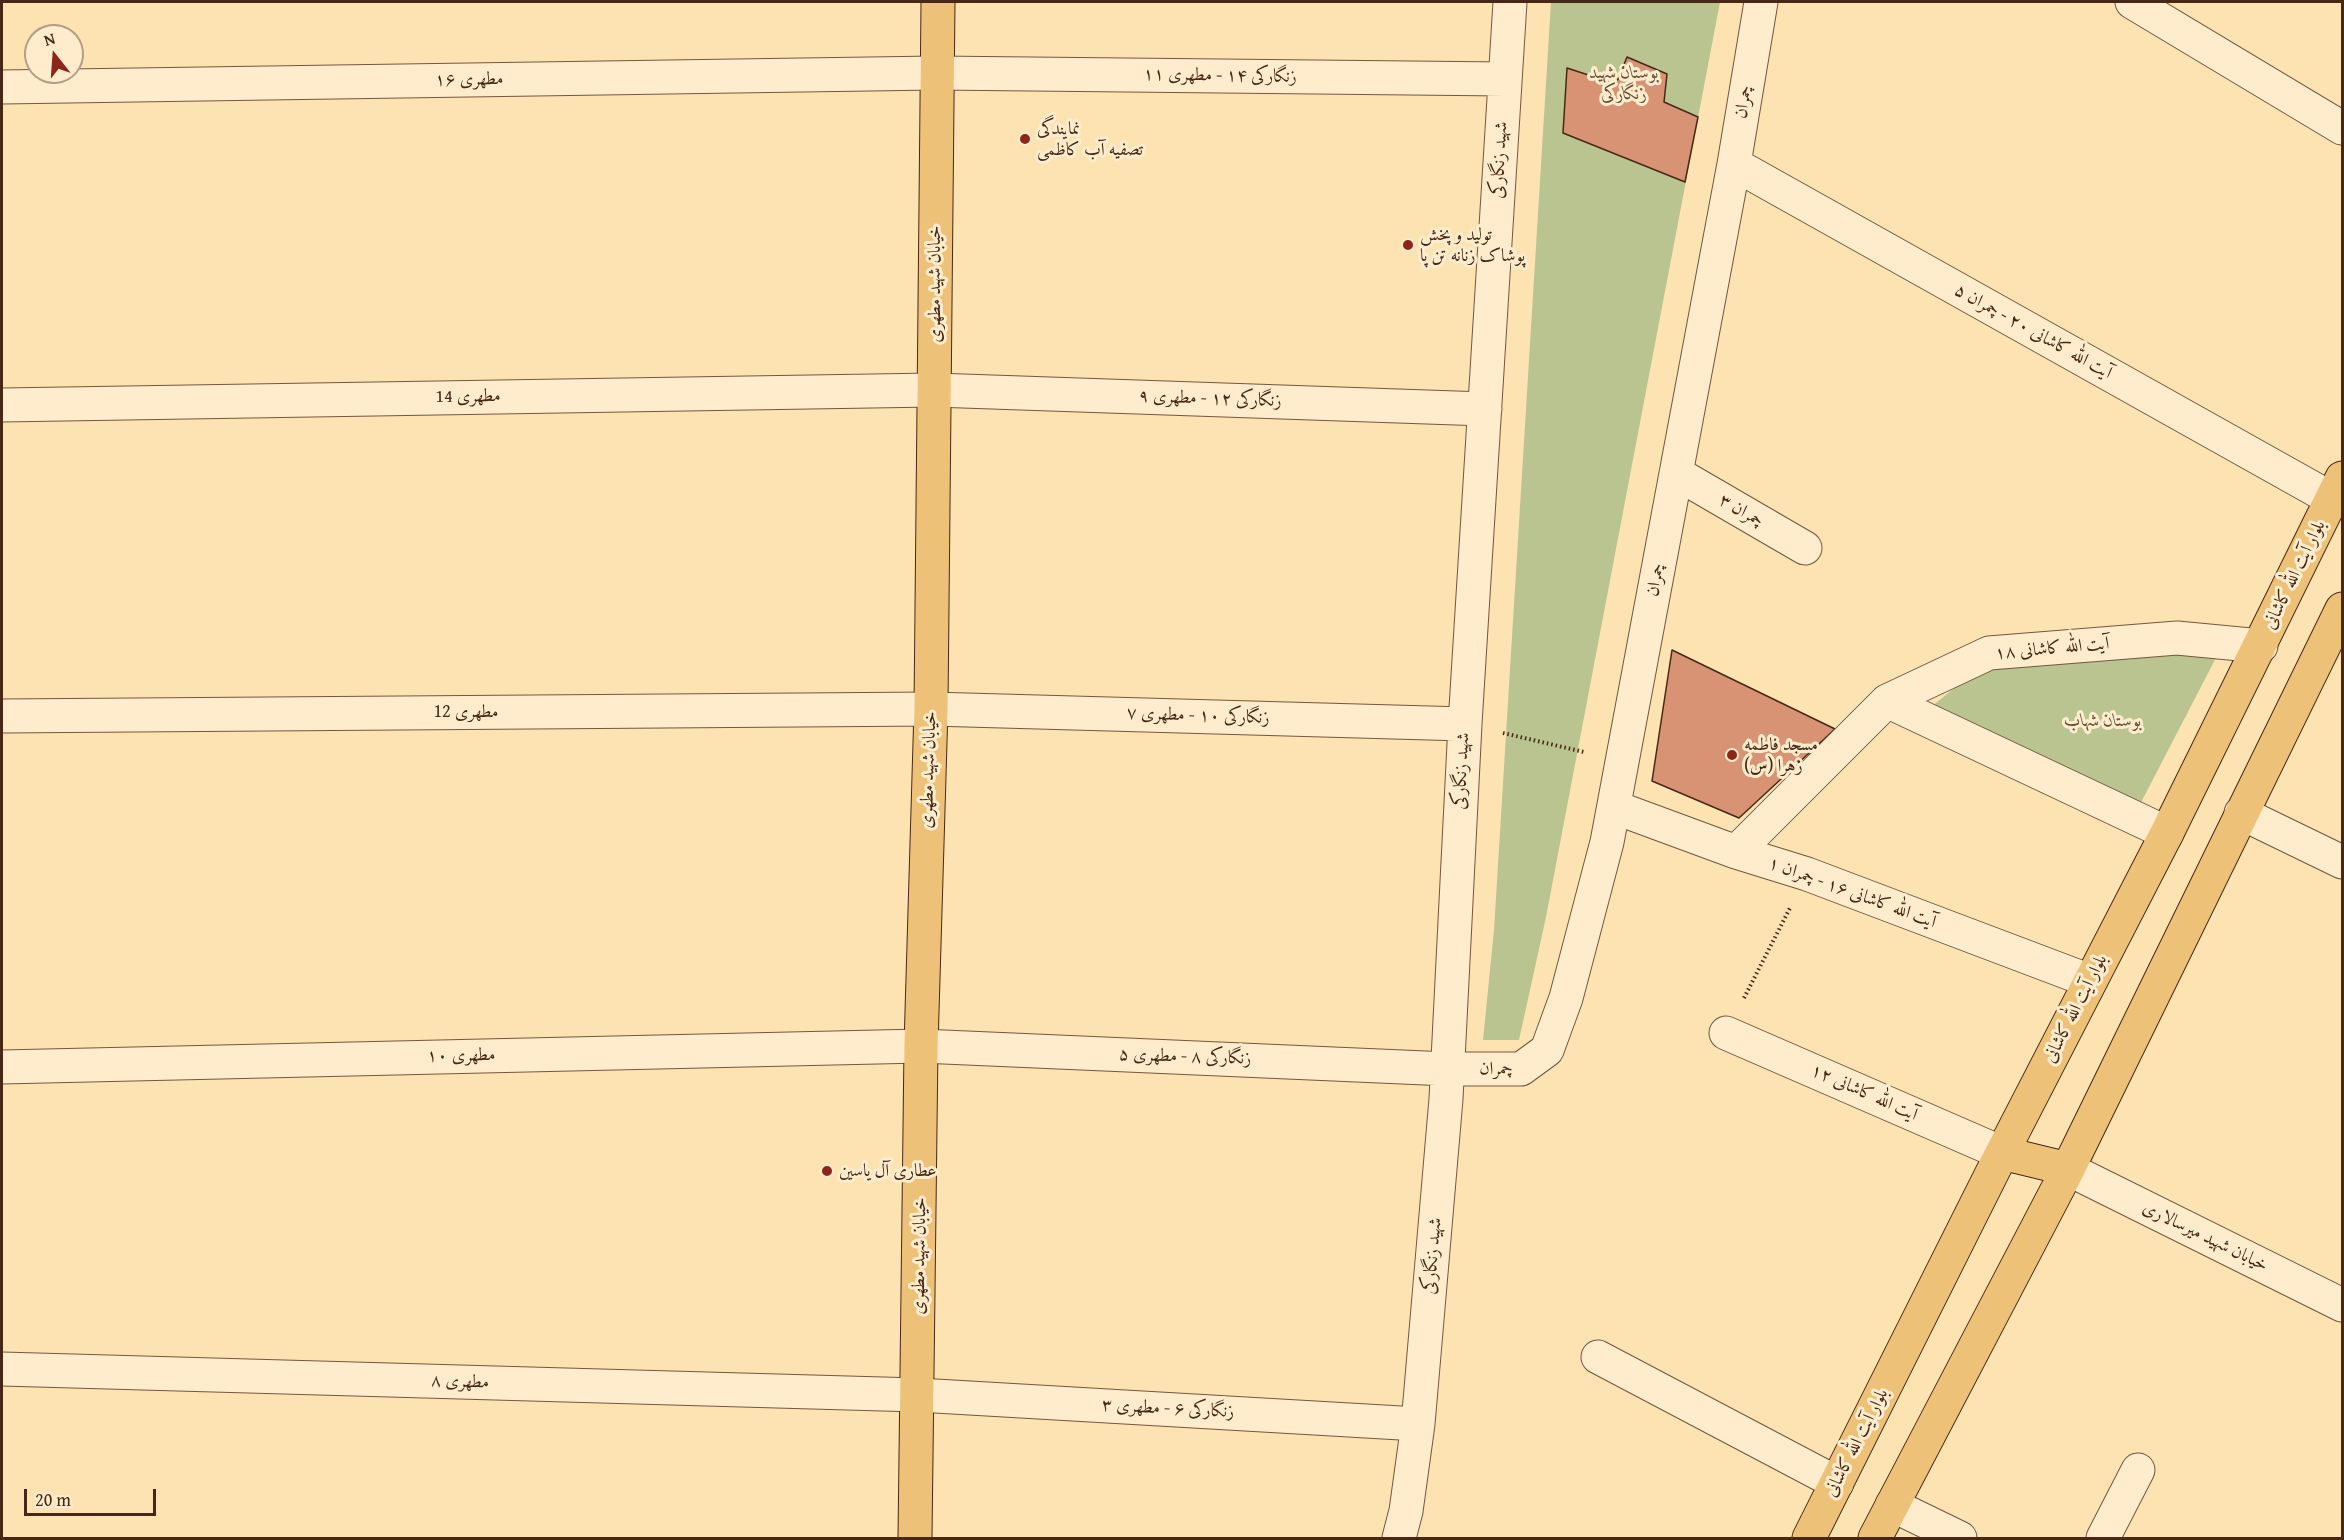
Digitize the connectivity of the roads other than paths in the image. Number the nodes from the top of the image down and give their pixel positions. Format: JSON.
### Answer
{"nodes":[{"id":1,"x":938,"y":2,"type":"edge"},
{"id":2,"x":1510,"y":2,"type":"edge"},
{"id":3,"x":1761,"y":2,"type":"edge"},
{"id":4,"x":2132,"y":2,"type":"edge"},
{"id":5,"x":936,"y":73,"type":"junction"},
{"id":6,"x":1505,"y":79,"type":"junction"},
{"id":7,"x":2,"y":87,"type":"edge"},
{"id":8,"x":2343,"y":128,"type":"edge"},
{"id":9,"x":1734,"y":164,"type":"junction"},
{"id":10,"x":934,"y":390,"type":"junction"},
{"id":11,"x":2,"y":405,"type":"edge"},
{"id":12,"x":1485,"y":409,"type":"junction"},
{"id":13,"x":1676,"y":473,"type":"junction"},
{"id":14,"x":2337,"y":489,"type":"edge"},
{"id":15,"x":1805,"y":548,"type":"dead end"},
{"id":16,"x":2343,"y":609,"type":"edge"},
{"id":17,"x":2261,"y":646,"type":"junction"},
{"id":18,"x":1887,"y":701,"type":"junction"},
{"id":19,"x":931,"y":709,"type":"junction"},
{"id":20,"x":2,"y":716,"type":"edge"},
{"id":21,"x":1465,"y":724,"type":"junction"},
{"id":22,"x":1614,"y":807,"type":"junction"},
{"id":23,"x":2241,"y":813,"type":"junction"},
{"id":24,"x":2167,"y":833,"type":"junction"},
{"id":25,"x":1736,"y":852,"type":"junction"},
{"id":26,"x":2343,"y":862,"type":"edge"},
{"id":27,"x":2090,"y":981,"type":"junction"},
{"id":28,"x":1726,"y":1033,"type":"road end"},
{"id":29,"x":921,"y":1046,"type":"junction"},
{"id":30,"x":2,"y":1067,"type":"edge"},
{"id":31,"x":1448,"y":1069,"type":"junction"},
{"id":32,"x":2002,"y":1153,"type":"junction"},
{"id":33,"x":2068,"y":1169,"type":"junction"},
{"id":34,"x":2343,"y":1305,"type":"edge"},
{"id":35,"x":1598,"y":1358,"type":"dead end"},
{"id":36,"x":2,"y":1369,"type":"edge"},
{"id":37,"x":918,"y":1395,"type":"junction"},
{"id":38,"x":1418,"y":1424,"type":"junction"},
{"id":39,"x":2138,"y":1470,"type":"dead end"},
{"id":40,"x":1837,"y":1483,"type":"junction"},
{"id":41,"x":1892,"y":1505,"type":"junction"},
{"id":42,"x":915,"y":1539,"type":"edge"},
{"id":43,"x":1399,"y":1539,"type":"edge"},
{"id":44,"x":1809,"y":1539,"type":"edge"},
{"id":45,"x":1875,"y":1539,"type":"edge"},
{"id":46,"x":1960,"y":1539,"type":"edge"},
{"id":47,"x":2103,"y":1539,"type":"edge"}],
"edges":[{"from":1,"to":5,"type":"main road","name":"خیابان شهید مطهری"},
{"from":2,"to":6,"type":"street","name":"شهید زنگارکی"},
{"from":3,"to":9,"type":"street","name":"چمران"},
{"from":4,"to":8,"type":"street"},
{"from":5,"to":6,"type":"street","name":"زنگارکی ۱۴ - مطهری ۱۱"},
{"from":5,"to":7,"type":"street","name":"مطهری ۱۶"},
{"from":5,"to":10,"type":"main road","name":"خیابان شهید مطهری"},
{"from":6,"to":12,"type":"street","name":"شهید زنگارکی"},
{"from":9,"to":13,"type":"street","name":"چمران"},
{"from":9,"to":14,"type":"street","name":"آیت الله کاشانی ۲۰ - چمران ۵"},
{"from":10,"to":11,"type":"street","name":"مطهری 14"},
{"from":10,"to":12,"type":"street","name":"زنگارکی ۱۲ - مطهری ۹"},
{"from":10,"to":19,"type":"main road","name":"خیابان شهید مطهری"},
{"from":12,"to":21,"type":"street","name":"شهید زنگارکی"},
{"from":13,"to":15,"type":"street","name":"چمران ۳"},
{"from":13,"to":22,"type":"street","name":"چمران"},
{"from":14,"to":17,"type":"main road","name":"بلوار آیت الله کاشانی"},
{"from":16,"to":23,"type":"main road"},
{"from":17,"to":18,"type":"street","name":"آیت الله کاشانی ۱۸"},
{"from":17,"to":24,"type":"main road","name":"بلوار آیت الله کاشانی"},
{"from":18,"to":24,"type":"street"},
{"from":18,"to":25,"type":"street","name":"آیت الله کاشانی ۱۸"},
{"from":19,"to":20,"type":"street","name":"مطهری 12"},
{"from":19,"to":21,"type":"street","name":"زنگارکی ۱۰ - مطهری ۷"},
{"from":19,"to":29,"type":"main road","name":"خیابان شهید مطهری"},
{"from":21,"to":31,"type":"street","name":"شهید زنگارکی"},
{"from":22,"to":25,"type":"street","name":"آیت الله کاشانی ۱۶ - چمران ۱"},
{"from":22,"to":31,"type":"street","name":"چمران"},
{"from":23,"to":26,"type":"street"},
{"from":23,"to":33,"type":"main road"},
{"from":24,"to":27,"type":"main road","name":"بلوار آیت الله کاشانی"},
{"from":25,"to":27,"type":"street","name":"آیت الله کاشانی ۱۶ - چمران ۱"},
{"from":27,"to":32,"type":"main road","name":"بلوار آیت الله کاشانی"},
{"from":28,"to":32,"type":"street","name":"آیت الله کاشانی ۱۲"},
{"from":29,"to":30,"type":"street","name":"مطهری ۱۰"},
{"from":29,"to":31,"type":"street","name":"زنگارکی ۸ - مطهری ۵"},
{"from":29,"to":37,"type":"main road","name":"خیابان شهید مطهری"},
{"from":31,"to":38,"type":"street","name":"شهید زنگارکی"},
{"from":32,"to":33,"type":"main road"},
{"from":32,"to":40,"type":"main road","name":"بلوار آیت الله کاشانی"},
{"from":33,"to":34,"type":"street","name":"خیابان شهید میرسالاری"},
{"from":33,"to":41,"type":"main road"},
{"from":35,"to":40,"type":"street"},
{"from":36,"to":37,"type":"street","name":"مطهری ۸"},
{"from":37,"to":38,"type":"street","name":"زنگارکی ۶ - مطهری ۳"},
{"from":37,"to":42,"type":"main road","name":"خیابان شهید مطهری"},
{"from":38,"to":43,"type":"street","name":"شهید زنگارکی"},
{"from":39,"to":47,"type":"street"},
{"from":40,"to":44,"type":"main road","name":"بلوار آیت الله کاشانی"},
{"from":41,"to":45,"type":"main road"},
{"from":41,"to":46,"type":"street"}]}
